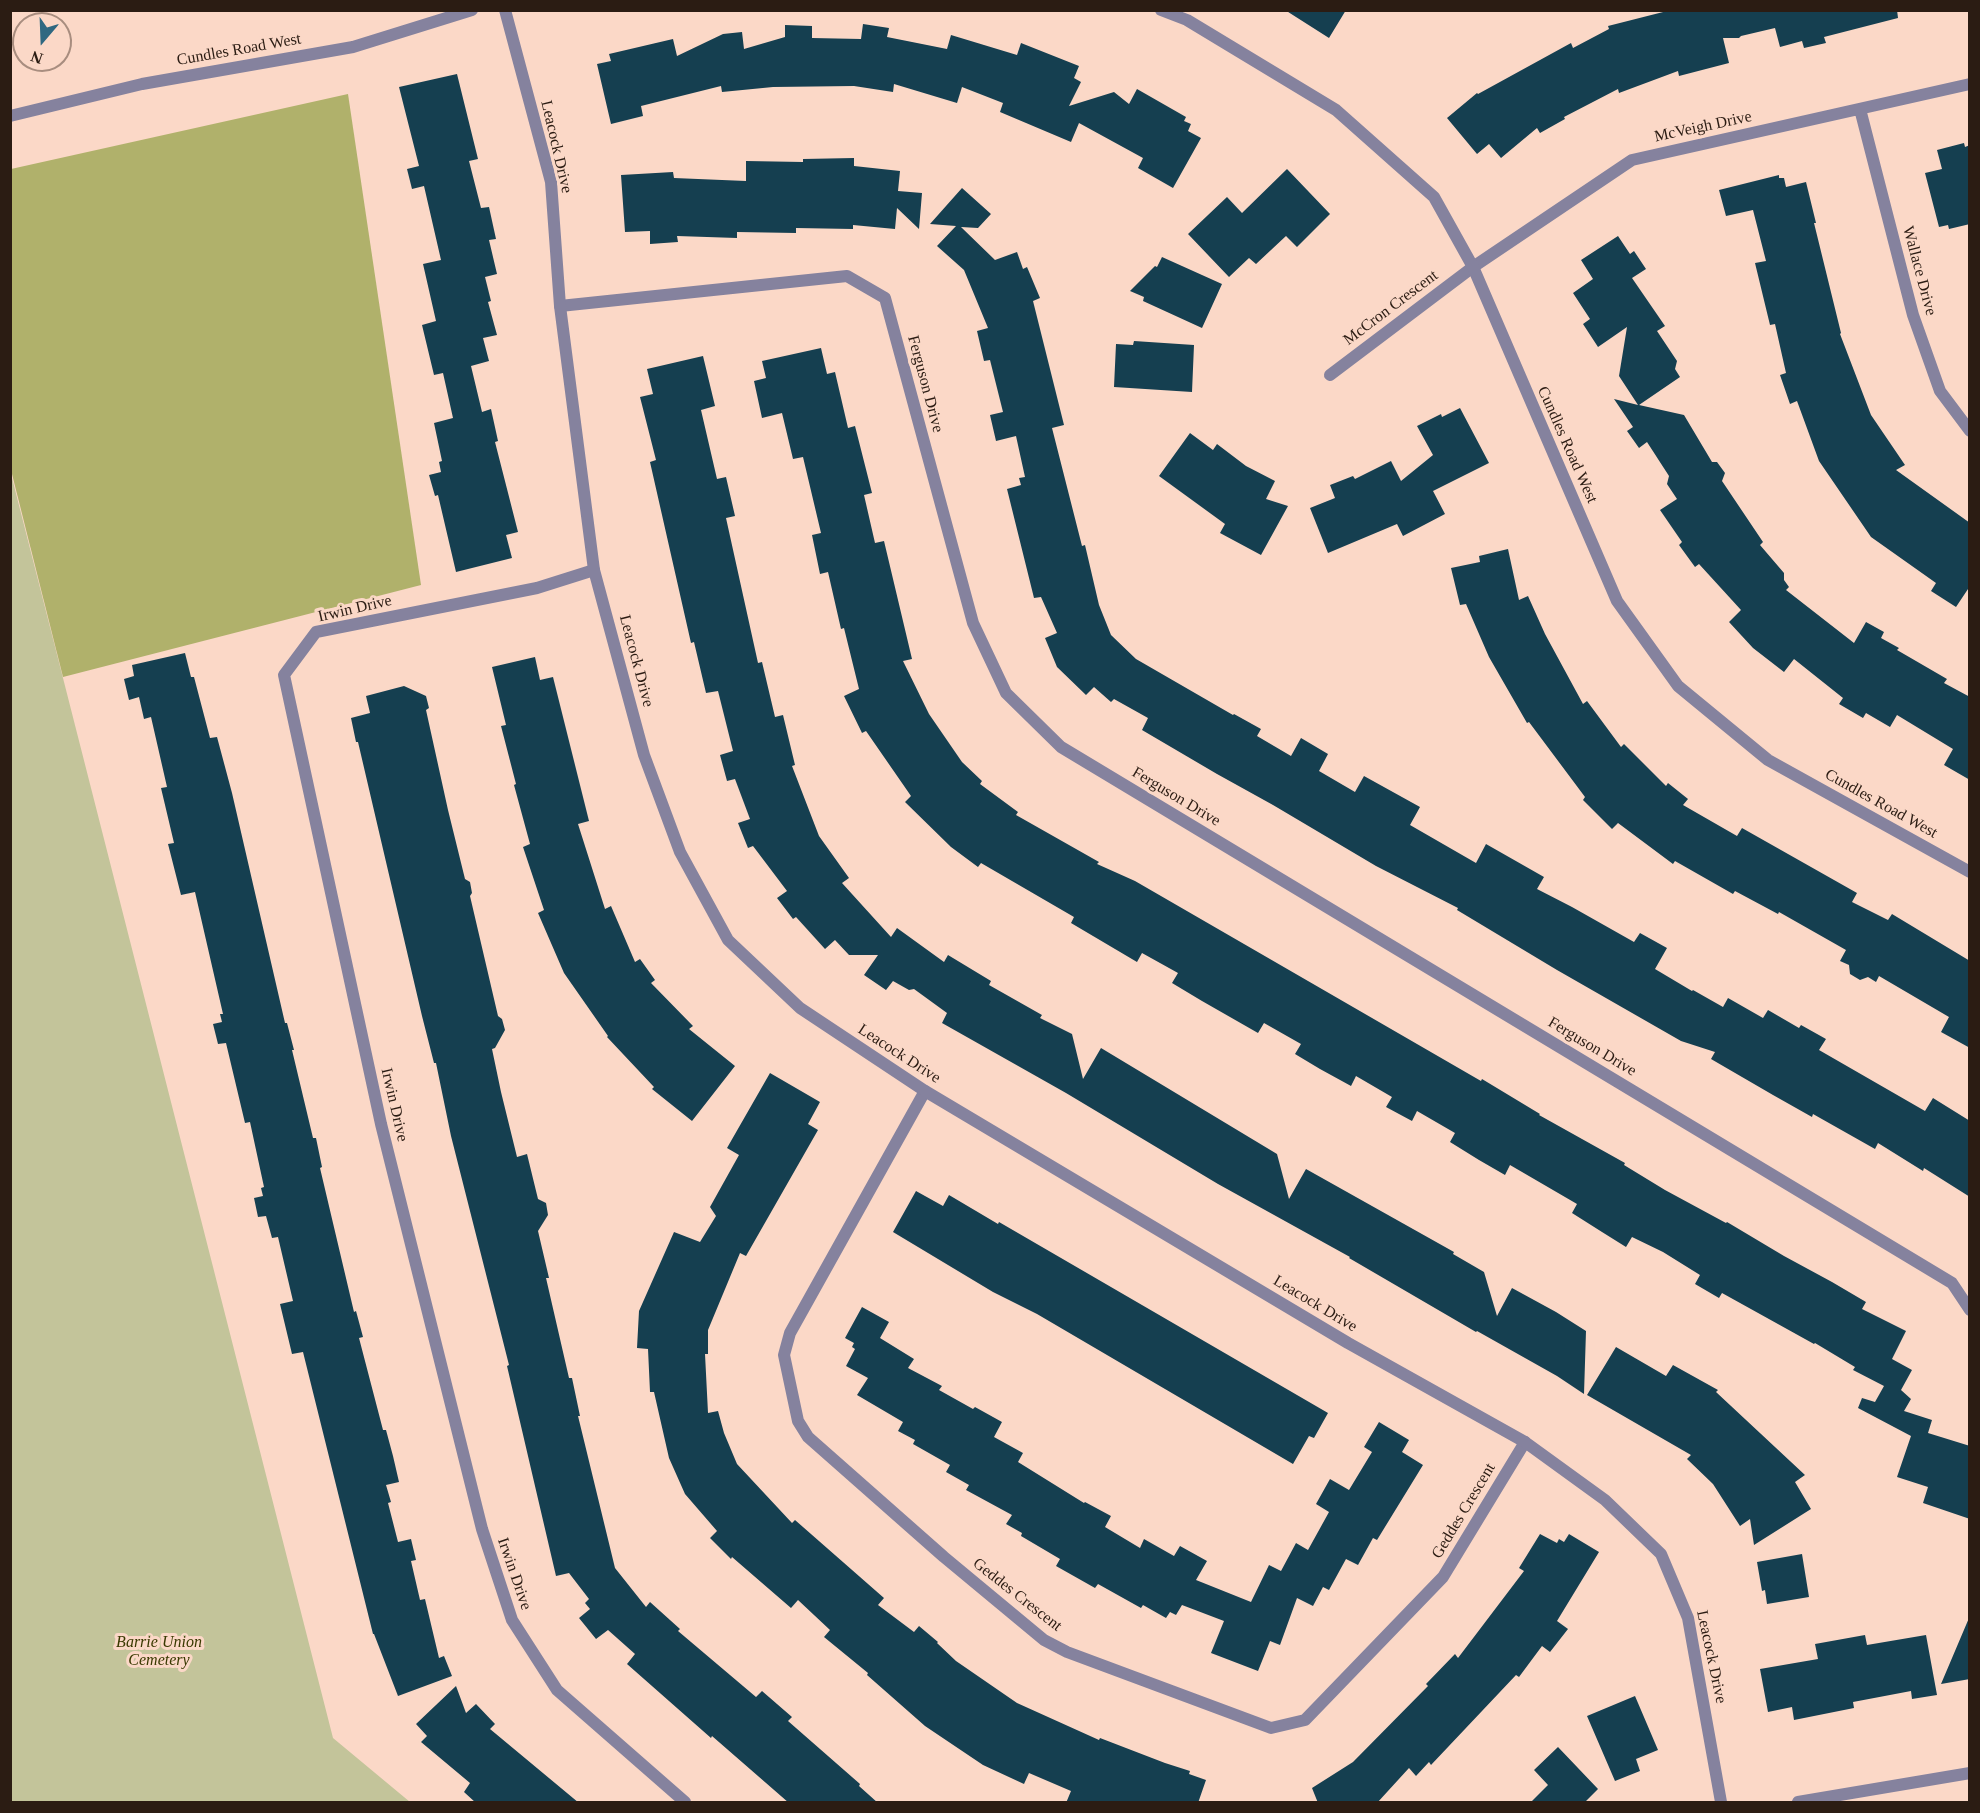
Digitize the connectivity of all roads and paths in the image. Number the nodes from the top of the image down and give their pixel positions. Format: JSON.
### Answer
{"nodes":[{"id":1,"x":472,"y":10,"type":"edge"},
{"id":2,"x":506,"y":10,"type":"edge"},
{"id":3,"x":1161,"y":10,"type":"edge"},
{"id":4,"x":1190,"y":15,"type":"edge"},
{"id":5,"x":1970,"y":84,"type":"edge"},
{"id":6,"x":1860,"y":109,"type":"junction"},
{"id":7,"x":10,"y":116,"type":"edge"},
{"id":8,"x":1473,"y":267,"type":"junction"},
{"id":9,"x":560,"y":306,"type":"junction"},
{"id":10,"x":1330,"y":375,"type":"dead end"},
{"id":11,"x":1970,"y":431,"type":"edge"},
{"id":12,"x":594,"y":570,"type":"junction"},
{"id":13,"x":1970,"y":872,"type":"edge"},
{"id":14,"x":925,"y":1091,"type":"junction"},
{"id":15,"x":1970,"y":1310,"type":"edge"},
{"id":16,"x":1525,"y":1442,"type":"junction"},
{"id":17,"x":1970,"y":1773,"type":"edge"},
{"id":18,"x":685,"y":1803,"type":"edge"},
{"id":19,"x":1721,"y":1803,"type":"edge"},
{"id":20,"x":1798,"y":1803,"type":"edge"}],
"edges":[{"from":1,"to":7,"type":"street","name":"Cundles Road West"},
{"from":2,"to":9,"type":"street","name":"Leacock Drive"},
{"from":3,"to":4,"type":"street","name":"Cundles Road West"},
{"from":4,"to":8,"type":"street","name":"Cundles Road West"},
{"from":5,"to":6,"type":"street","name":"McVeigh Drive"},
{"from":6,"to":8,"type":"street","name":"McVeigh Drive"},
{"from":6,"to":11,"type":"street","name":"Wallace Drive"},
{"from":8,"to":10,"type":"street","name":"McCron Crescent"},
{"from":8,"to":13,"type":"street","name":"Cundles Road West"},
{"from":9,"to":12,"type":"street","name":"Leacock Drive"},
{"from":9,"to":15,"type":"street","name":"Ferguson Drive"},
{"from":12,"to":14,"type":"street","name":"Leacock Drive"},
{"from":12,"to":18,"type":"street","name":"Irwin Drive"},
{"from":14,"to":16,"type":"street","name":"Leacock Drive"},
{"from":14,"to":16,"type":"street","name":"Geddes Crescent"},
{"from":16,"to":19,"type":"street","name":"Leacock Drive"},
{"from":17,"to":20,"type":"street"}]}
